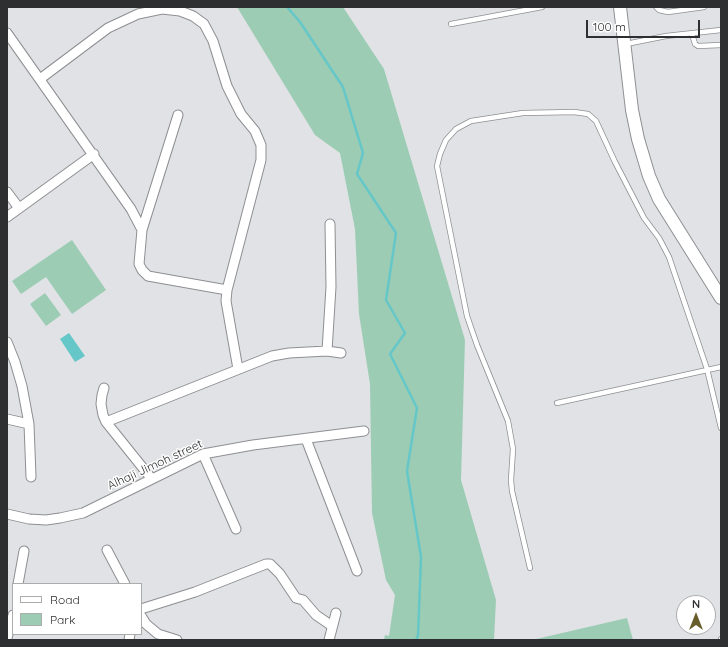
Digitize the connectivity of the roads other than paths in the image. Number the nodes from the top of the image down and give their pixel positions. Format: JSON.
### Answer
{"nodes":[{"id":1,"x":542,"y":7,"type":"edge"},
{"id":2,"x":623,"y":7,"type":"edge"},
{"id":3,"x":656,"y":7,"type":"edge"},
{"id":4,"x":704,"y":7,"type":"edge"},
{"id":5,"x":451,"y":24,"type":"dead end"},
{"id":6,"x":721,"y":30,"type":"edge"},
{"id":7,"x":7,"y":33,"type":"edge"},
{"id":8,"x":692,"y":34,"type":"junction"},
{"id":9,"x":626,"y":44,"type":"junction"},
{"id":10,"x":721,"y":45,"type":"edge"},
{"id":11,"x":40,"y":79,"type":"junction"},
{"id":12,"x":178,"y":115,"type":"dead end"},
{"id":13,"x":94,"y":154,"type":"junction"},
{"id":14,"x":7,"y":192,"type":"edge"},
{"id":15,"x":19,"y":208,"type":"junction"},
{"id":16,"x":7,"y":217,"type":"edge"},
{"id":17,"x":330,"y":224,"type":"dead end"},
{"id":18,"x":142,"y":230,"type":"junction"},
{"id":19,"x":227,"y":290,"type":"junction"},
{"id":20,"x":721,"y":298,"type":"edge"},
{"id":21,"x":7,"y":342,"type":"edge"},
{"id":22,"x":327,"y":351,"type":"junction"},
{"id":23,"x":341,"y":353,"type":"dead end"},
{"id":24,"x":721,"y":367,"type":"edge"},
{"id":25,"x":238,"y":369,"type":"junction"},
{"id":26,"x":707,"y":369,"type":"junction"},
{"id":27,"x":104,"y":388,"type":"dead end"},
{"id":28,"x":557,"y":403,"type":"dead end"},
{"id":29,"x":7,"y":419,"type":"edge"},
{"id":30,"x":106,"y":422,"type":"junction"},
{"id":31,"x":29,"y":424,"type":"junction"},
{"id":32,"x":721,"y":428,"type":"edge"},
{"id":33,"x":364,"y":431,"type":"dead end"},
{"id":34,"x":306,"y":439,"type":"junction"},
{"id":35,"x":203,"y":454,"type":"junction"},
{"id":36,"x":31,"y":477,"type":"dead end"},
{"id":37,"x":151,"y":478,"type":"junction"},
{"id":38,"x":7,"y":514,"type":"edge"},
{"id":39,"x":236,"y":529,"type":"dead end"},
{"id":40,"x":107,"y":550,"type":"dead end"},
{"id":41,"x":24,"y":551,"type":"dead end"},
{"id":42,"x":530,"y":568,"type":"dead end"},
{"id":43,"x":357,"y":571,"type":"dead end"},
{"id":44,"x":18,"y":583,"type":"edge"},
{"id":45,"x":124,"y":583,"type":"edge"},
{"id":46,"x":142,"y":609,"type":"edge"},
{"id":47,"x":336,"y":613,"type":"dead end"},
{"id":48,"x":142,"y":618,"type":"edge"},
{"id":49,"x":12,"y":619,"type":"edge"},
{"id":50,"x":332,"y":626,"type":"junction"},
{"id":51,"x":7,"y":638,"type":"edge"},
{"id":52,"x":177,"y":640,"type":"edge"},
{"id":53,"x":329,"y":640,"type":"edge"}],
"edges":[{"from":1,"to":5,"type":"lane"},
{"from":2,"to":9,"type":"main road"},
{"from":3,"to":4,"type":"lane"},
{"from":6,"to":8,"type":"lane"},
{"from":7,"to":11,"type":"street"},
{"from":8,"to":9,"type":"lane"},
{"from":8,"to":10,"type":"lane"},
{"from":9,"to":20,"type":"main road"},
{"from":11,"to":13,"type":"street"},
{"from":11,"to":19,"type":"street"},
{"from":12,"to":18,"type":"street"},
{"from":13,"to":15,"type":"street"},
{"from":13,"to":18,"type":"street"},
{"from":14,"to":15,"type":"street"},
{"from":15,"to":16,"type":"street"},
{"from":17,"to":22,"type":"street"},
{"from":18,"to":19,"type":"street"},
{"from":19,"to":25,"type":"street"},
{"from":21,"to":31,"type":"street"},
{"from":22,"to":23,"type":"street"},
{"from":22,"to":25,"type":"street"},
{"from":24,"to":26,"type":"lane"},
{"from":25,"to":30,"type":"street"},
{"from":26,"to":28,"type":"lane"},
{"from":26,"to":32,"type":"lane"},
{"from":26,"to":42,"type":"lane"},
{"from":27,"to":30,"type":"street"},
{"from":29,"to":31,"type":"street"},
{"from":30,"to":37,"type":"street"},
{"from":31,"to":36,"type":"street"},
{"from":33,"to":34,"type":"street","name":"Alhaji Jimoh street"},
{"from":34,"to":35,"type":"street","name":"Alhaji Jimoh street"},
{"from":34,"to":43,"type":"street"},
{"from":35,"to":37,"type":"street","name":"Alhaji Jimoh street"},
{"from":35,"to":39,"type":"street"},
{"from":37,"to":38,"type":"street","name":"Alhaji Jimoh street"},
{"from":40,"to":45,"type":"street"},
{"from":41,"to":44,"type":"street"},
{"from":46,"to":50,"type":"street"},
{"from":47,"to":50,"type":"street"},
{"from":48,"to":52,"type":"street"},
{"from":49,"to":51,"type":"street"},
{"from":50,"to":53,"type":"street"}]}
